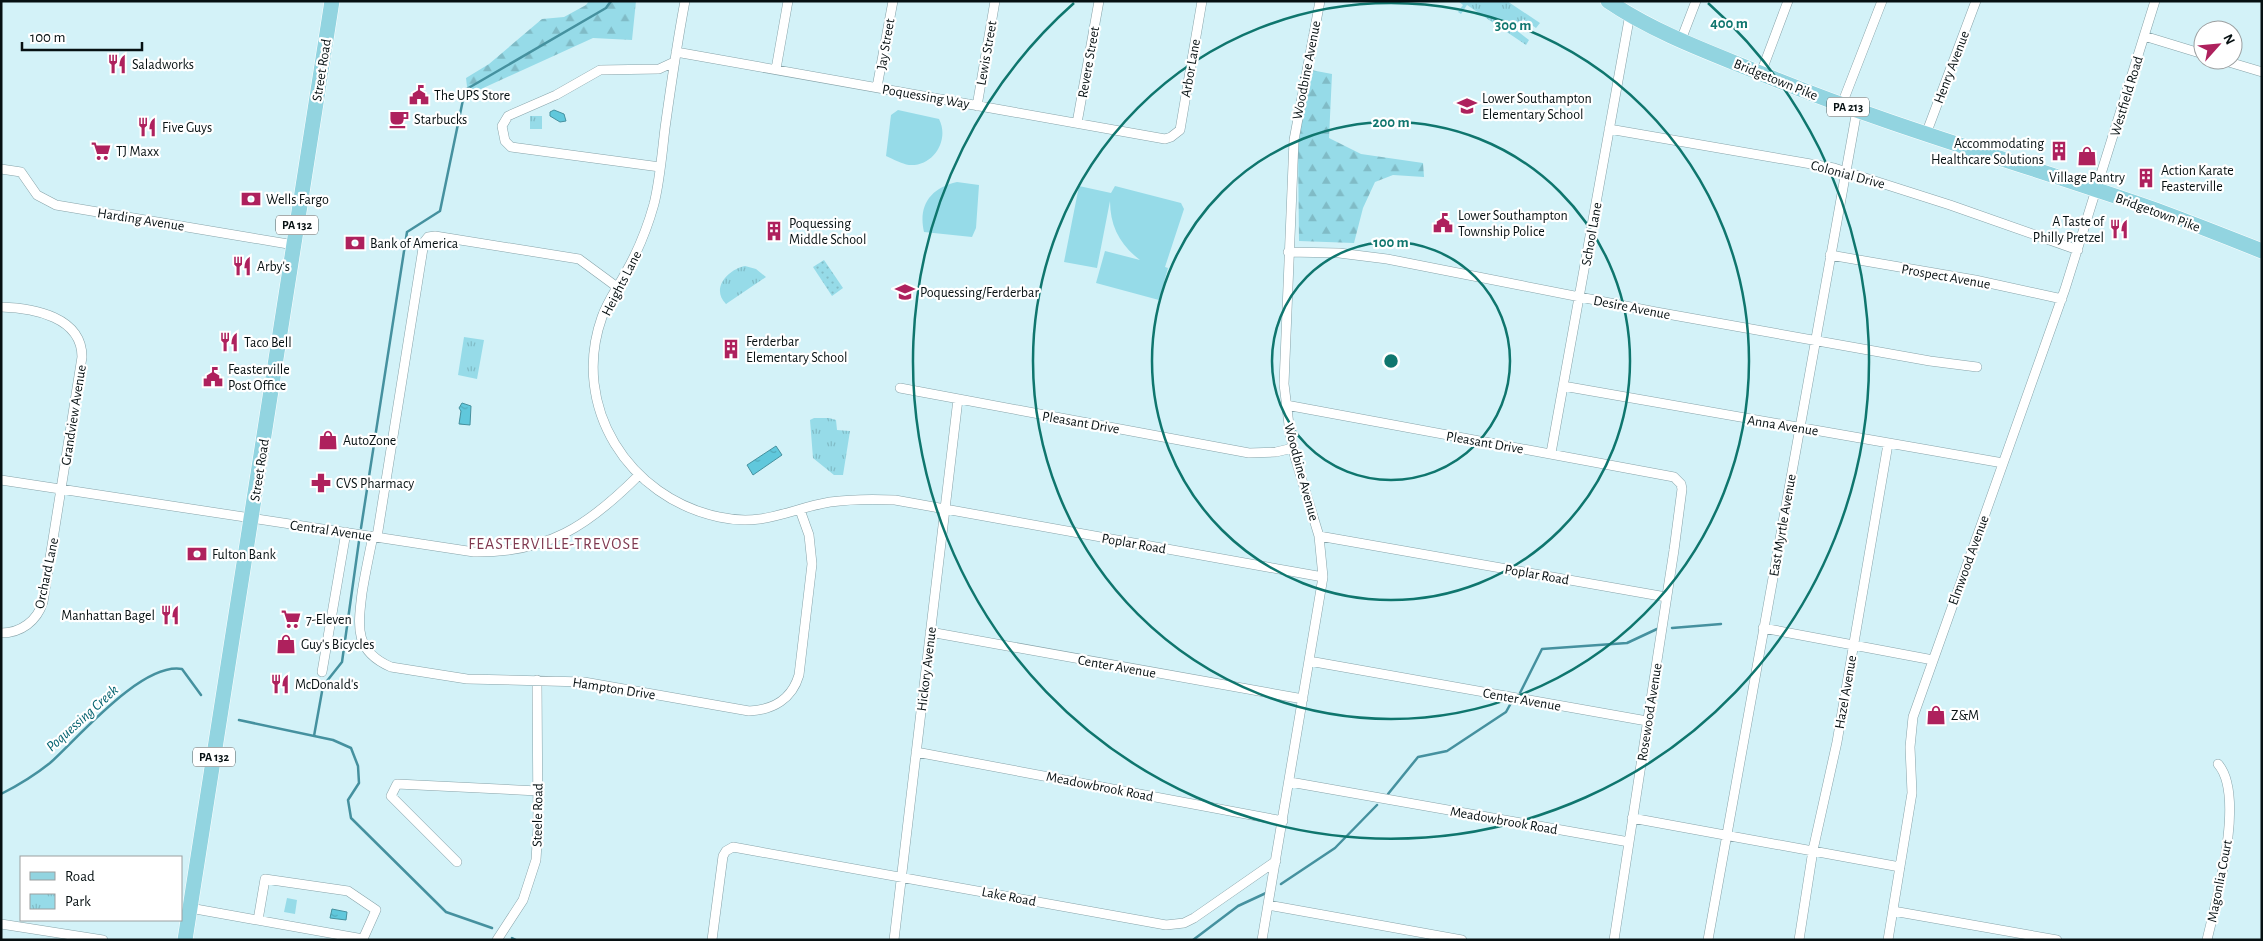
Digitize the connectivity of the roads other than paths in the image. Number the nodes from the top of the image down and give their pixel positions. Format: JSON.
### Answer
{"nodes":[{"id":1,"x":332,"y":1,"type":"edge"},
{"id":2,"x":685,"y":1,"type":"edge"},
{"id":3,"x":788,"y":1,"type":"edge"},
{"id":4,"x":893,"y":1,"type":"edge"},
{"id":5,"x":995,"y":1,"type":"edge"},
{"id":6,"x":1098,"y":1,"type":"edge"},
{"id":7,"x":1202,"y":1,"type":"edge"},
{"id":8,"x":1320,"y":1,"type":"edge"},
{"id":9,"x":1608,"y":1,"type":"edge"},
{"id":10,"x":1696,"y":1,"type":"edge"},
{"id":11,"x":1788,"y":1,"type":"edge"},
{"id":12,"x":1882,"y":1,"type":"edge"},
{"id":13,"x":1976,"y":1,"type":"edge"},
{"id":14,"x":2155,"y":1,"type":"edge"},
{"id":15,"x":1630,"y":14,"type":"junction"},
{"id":16,"x":2144,"y":36,"type":"junction"},
{"id":17,"x":1681,"y":40,"type":"junction"},
{"id":18,"x":2193,"y":51,"type":"edge"},
{"id":19,"x":676,"y":52,"type":"junction"},
{"id":20,"x":674,"y":62,"type":"junction"},
{"id":21,"x":2243,"y":66,"type":"edge"},
{"id":22,"x":776,"y":69,"type":"junction"},
{"id":23,"x":2262,"y":72,"type":"edge"},
{"id":24,"x":1761,"y":73,"type":"junction"},
{"id":25,"x":877,"y":87,"type":"junction"},
{"id":26,"x":1842,"y":104,"type":"junction"},
{"id":27,"x":977,"y":106,"type":"junction"},
{"id":28,"x":1857,"y":110,"type":"junction"},
{"id":29,"x":1077,"y":124,"type":"junction"},
{"id":30,"x":1609,"y":129,"type":"junction"},
{"id":31,"x":1176,"y":134,"type":"joint"},
{"id":32,"x":1926,"y":134,"type":"junction"},
{"id":33,"x":660,"y":167,"type":"junction"},
{"id":34,"x":1,"y":169,"type":"edge"},
{"id":35,"x":1845,"y":172,"type":"junction"},
{"id":36,"x":2097,"y":191,"type":"junction"},
{"id":37,"x":294,"y":245,"type":"junction"},
{"id":38,"x":2078,"y":250,"type":"junction"},
{"id":39,"x":1288,"y":252,"type":"junction"},
{"id":40,"x":2262,"y":252,"type":"edge"},
{"id":41,"x":1830,"y":255,"type":"junction"},
{"id":42,"x":617,"y":287,"type":"junction"},
{"id":43,"x":1579,"y":297,"type":"junction"},
{"id":44,"x":2062,"y":299,"type":"junction"},
{"id":45,"x":1,"y":307,"type":"edge"},
{"id":46,"x":1816,"y":340,"type":"junction"},
{"id":47,"x":1977,"y":367,"type":"dead end"},
{"id":48,"x":1563,"y":386,"type":"junction"},
{"id":49,"x":900,"y":388,"type":"dead end"},
{"id":50,"x":958,"y":399,"type":"junction"},
{"id":51,"x":1286,"y":405,"type":"junction"},
{"id":52,"x":1800,"y":427,"type":"junction"},
{"id":53,"x":1888,"y":444,"type":"junction"},
{"id":54,"x":1293,"y":448,"type":"junction"},
{"id":55,"x":1551,"y":453,"type":"junction"},
{"id":56,"x":2003,"y":463,"type":"junction"},
{"id":57,"x":639,"y":475,"type":"junction"},
{"id":58,"x":1,"y":480,"type":"edge"},
{"id":59,"x":1681,"y":484,"type":"joint"},
{"id":60,"x":61,"y":490,"type":"junction"},
{"id":61,"x":945,"y":509,"type":"junction"},
{"id":62,"x":800,"y":510,"type":"junction"},
{"id":63,"x":252,"y":518,"type":"junction"},
{"id":64,"x":346,"y":532,"type":"junction"},
{"id":65,"x":375,"y":536,"type":"junction"},
{"id":66,"x":1319,"y":536,"type":"junction"},
{"id":67,"x":1323,"y":577,"type":"junction"},
{"id":68,"x":1666,"y":597,"type":"junction"},
{"id":69,"x":1763,"y":628,"type":"junction"},
{"id":70,"x":1,"y":632,"type":"edge"},
{"id":71,"x":930,"y":632,"type":"junction"},
{"id":72,"x":1854,"y":645,"type":"junction"},
{"id":73,"x":1933,"y":660,"type":"junction"},
{"id":74,"x":1309,"y":661,"type":"junction"},
{"id":75,"x":322,"y":672,"type":"dead end"},
{"id":76,"x":537,"y":680,"type":"junction"},
{"id":77,"x":1303,"y":699,"type":"junction"},
{"id":78,"x":1647,"y":721,"type":"junction"},
{"id":79,"x":916,"y":752,"type":"junction"},
{"id":80,"x":2218,"y":764,"type":"dead end"},
{"id":81,"x":1290,"y":782,"type":"junction"},
{"id":82,"x":538,"y":791,"type":"junction"},
{"id":83,"x":1632,"y":818,"type":"junction"},
{"id":84,"x":1283,"y":820,"type":"junction"},
{"id":85,"x":1727,"y":835,"type":"junction"},
{"id":86,"x":1629,"y":842,"type":"junction"},
{"id":87,"x":1813,"y":850,"type":"junction"},
{"id":88,"x":1276,"y":860,"type":"junction"},
{"id":89,"x":457,"y":862,"type":"dead end"},
{"id":90,"x":1900,"y":867,"type":"junction"},
{"id":91,"x":902,"y":876,"type":"junction"},
{"id":92,"x":1268,"y":905,"type":"junction"},
{"id":93,"x":190,"y":908,"type":"junction"},
{"id":94,"x":1893,"y":911,"type":"junction"},
{"id":95,"x":258,"y":920,"type":"junction"},
{"id":96,"x":1,"y":924,"type":"edge"},
{"id":97,"x":103,"y":940,"type":"edge"},
{"id":98,"x":185,"y":940,"type":"edge"},
{"id":99,"x":497,"y":940,"type":"edge"},
{"id":100,"x":712,"y":940,"type":"edge"},
{"id":101,"x":894,"y":940,"type":"edge"},
{"id":102,"x":1262,"y":940,"type":"edge"},
{"id":103,"x":1462,"y":940,"type":"edge"},
{"id":104,"x":1614,"y":940,"type":"edge"},
{"id":105,"x":1708,"y":940,"type":"edge"},
{"id":106,"x":1799,"y":940,"type":"edge"},
{"id":107,"x":1888,"y":940,"type":"edge"},
{"id":108,"x":2057,"y":940,"type":"edge"},
{"id":109,"x":2207,"y":940,"type":"edge"}],
"edges":[{"from":1,"to":37,"type":"main road","name":"Street Road","number":"PA 132"},
{"from":2,"to":19,"type":"street","name":"Heights Lane"},
{"from":3,"to":22,"type":"street"},
{"from":4,"to":25,"type":"street","name":"Jay Street"},
{"from":5,"to":27,"type":"street","name":"Lewis Street"},
{"from":6,"to":29,"type":"street","name":"Revere Street"},
{"from":7,"to":31,"type":"street","name":"Arbor Lane"},
{"from":8,"to":39,"type":"street","name":"Woodbine Avenue"},
{"from":9,"to":15,"type":"main road","name":"Bridgetown Pike","number":"PA 213"},
{"from":10,"to":17,"type":"street"},
{"from":11,"to":24,"type":"street"},
{"from":12,"to":26,"type":"street"},
{"from":13,"to":32,"type":"street","name":"Henry Avenue"},
{"from":14,"to":16,"type":"street","name":"Westfield Road"},
{"from":15,"to":17,"type":"main road","name":"Bridgetown Pike","number":"PA 213"},
{"from":15,"to":30,"type":"street","name":"School Lane"},
{"from":16,"to":18,"type":"street"},
{"from":16,"to":36,"type":"street","name":"Westfield Road"},
{"from":17,"to":24,"type":"main road","name":"Bridgetown Pike","number":"PA 213"},
{"from":19,"to":20,"type":"street","name":"Heights Lane"},
{"from":19,"to":22,"type":"street","name":"Poquessing Way"},
{"from":20,"to":33,"type":"street","name":"Heights Lane"},
{"from":20,"to":33,"type":"street"},
{"from":21,"to":23,"type":"street"},
{"from":22,"to":25,"type":"street","name":"Poquessing Way"},
{"from":24,"to":26,"type":"main road","name":"Bridgetown Pike","number":"PA 213"},
{"from":25,"to":27,"type":"street","name":"Poquessing Way"},
{"from":26,"to":28,"type":"main road","name":"Bridgetown Pike","number":"PA 213"},
{"from":27,"to":29,"type":"street","name":"Poquessing Way"},
{"from":28,"to":32,"type":"main road","name":"Bridgetown Pike","number":"PA 213"},
{"from":28,"to":35,"type":"street","name":"East Myrtle Avenue"},
{"from":29,"to":31,"type":"street","name":"Poquessing Way"},
{"from":30,"to":35,"type":"street","name":"Colonial Drive"},
{"from":30,"to":43,"type":"street","name":"School Lane"},
{"from":32,"to":36,"type":"main road","name":"Bridgetown Pike","number":"PA 213"},
{"from":33,"to":42,"type":"street","name":"Heights Lane"},
{"from":34,"to":37,"type":"street","name":"Harding Avenue"},
{"from":35,"to":38,"type":"street","name":"Colonial Drive"},
{"from":35,"to":41,"type":"street","name":"East Myrtle Avenue"},
{"from":36,"to":38,"type":"street","name":"Elmwood Avenue"},
{"from":36,"to":40,"type":"main road","name":"Bridgetown Pike","number":"PA 213"},
{"from":37,"to":63,"type":"main road","name":"Street Road","number":"PA 132"},
{"from":38,"to":44,"type":"street","name":"Elmwood Avenue"},
{"from":39,"to":43,"type":"street","name":"Desire Avenue"},
{"from":39,"to":51,"type":"street","name":"Woodbine Avenue"},
{"from":41,"to":44,"type":"street","name":"Prospect Avenue"},
{"from":41,"to":46,"type":"street","name":"East Myrtle Avenue"},
{"from":42,"to":57,"type":"street","name":"Heights Lane"},
{"from":42,"to":65,"type":"street","name":"Hampton Drive"},
{"from":43,"to":46,"type":"street","name":"Desire Avenue"},
{"from":43,"to":48,"type":"street","name":"School Lane"},
{"from":44,"to":56,"type":"street","name":"Elmwood Avenue"},
{"from":45,"to":60,"type":"street","name":"Grandview Avenue"},
{"from":46,"to":47,"type":"street","name":"Desire Avenue"},
{"from":46,"to":52,"type":"street","name":"East Myrtle Avenue"},
{"from":48,"to":52,"type":"street","name":"Anna Avenue"},
{"from":48,"to":55,"type":"street","name":"School Lane"},
{"from":49,"to":50,"type":"street","name":"Pleasant Drive"},
{"from":50,"to":54,"type":"street","name":"Pleasant Drive"},
{"from":50,"to":61,"type":"street","name":"Hickory Avenue"},
{"from":51,"to":54,"type":"street","name":"Woodbine Avenue"},
{"from":51,"to":55,"type":"street","name":"Pleasant Drive"},
{"from":52,"to":53,"type":"street","name":"Anna Avenue"},
{"from":52,"to":69,"type":"street","name":"East Myrtle Avenue"},
{"from":53,"to":56,"type":"street","name":"Anna Avenue"},
{"from":53,"to":72,"type":"street","name":"Hazel Avenue"},
{"from":54,"to":66,"type":"street","name":"Woodbine Avenue"},
{"from":55,"to":59,"type":"street","name":"Pleasant Drive"},
{"from":56,"to":73,"type":"street","name":"Elmwood Avenue"},
{"from":57,"to":62,"type":"street","name":"Heights Lane"},
{"from":57,"to":65,"type":"street","name":"Central Avenue"},
{"from":58,"to":60,"type":"street","name":"Central Avenue"},
{"from":59,"to":68,"type":"street","name":"Rosewood Avenue"},
{"from":60,"to":63,"type":"street","name":"Central Avenue"},
{"from":60,"to":70,"type":"street","name":"Orchard Lane"},
{"from":61,"to":62,"type":"street","name":"Heights Lane"},
{"from":61,"to":67,"type":"street","name":"Poplar Road"},
{"from":61,"to":71,"type":"street","name":"Hickory Avenue"},
{"from":62,"to":76,"type":"street","name":"Hampton Drive"},
{"from":63,"to":64,"type":"street","name":"Central Avenue"},
{"from":63,"to":93,"type":"main road","name":"Street Road","number":"PA 132"},
{"from":64,"to":65,"type":"street","name":"Central Avenue"},
{"from":64,"to":75,"type":"street"},
{"from":65,"to":76,"type":"street","name":"Hampton Drive"},
{"from":66,"to":67,"type":"street","name":"Woodbine Avenue"},
{"from":66,"to":68,"type":"street","name":"Poplar Road"},
{"from":67,"to":74,"type":"street","name":"Woodbine Avenue"},
{"from":68,"to":78,"type":"street","name":"Rosewood Avenue"},
{"from":69,"to":72,"type":"street"},
{"from":69,"to":85,"type":"street","name":"East Myrtle Avenue"},
{"from":71,"to":77,"type":"street","name":"Center Avenue"},
{"from":71,"to":79,"type":"street","name":"Hickory Avenue"},
{"from":72,"to":73,"type":"street"},
{"from":72,"to":87,"type":"street","name":"Hazel Avenue"},
{"from":73,"to":90,"type":"street","name":"Elmwood Avenue"},
{"from":74,"to":77,"type":"street","name":"Woodbine Avenue"},
{"from":74,"to":78,"type":"street","name":"Center Avenue"},
{"from":76,"to":82,"type":"street","name":"Steele Road"},
{"from":77,"to":81,"type":"street","name":"Woodbine Avenue"},
{"from":78,"to":83,"type":"street","name":"Rosewood Avenue"},
{"from":79,"to":84,"type":"street","name":"Meadowbrook Road"},
{"from":79,"to":91,"type":"street","name":"Hickory Avenue"},
{"from":80,"to":109,"type":"street","name":"Magonlia Court"},
{"from":81,"to":84,"type":"street","name":"Woodbine Avenue"},
{"from":81,"to":86,"type":"street","name":"Meadowbrook Road"},
{"from":82,"to":89,"type":"street"},
{"from":82,"to":99,"type":"street","name":"Steele Road"},
{"from":83,"to":85,"type":"street"},
{"from":83,"to":86,"type":"street","name":"Rosewood Avenue"},
{"from":84,"to":88,"type":"street","name":"Woodbine Avenue"},
{"from":85,"to":87,"type":"street"},
{"from":85,"to":105,"type":"street","name":"East Myrtle Avenue"},
{"from":86,"to":104,"type":"street","name":"Rosewood Avenue"},
{"from":87,"to":90,"type":"street"},
{"from":87,"to":106,"type":"street","name":"Hazel Avenue"},
{"from":88,"to":91,"type":"street","name":"Lake Road"},
{"from":88,"to":92,"type":"street","name":"Woodbine Avenue"},
{"from":90,"to":94,"type":"street","name":"Elmwood Avenue"},
{"from":91,"to":100,"type":"street","name":"Lake Road"},
{"from":91,"to":101,"type":"street","name":"Hickory Avenue"},
{"from":92,"to":102,"type":"street","name":"Woodbine Avenue"},
{"from":92,"to":103,"type":"street"},
{"from":93,"to":95,"type":"street"},
{"from":93,"to":98,"type":"main road","name":"Street Road","number":"PA 132"},
{"from":94,"to":107,"type":"street","name":"Elmwood Avenue"},
{"from":94,"to":108,"type":"street"},
{"from":95,"to":95,"type":"street"},
{"from":96,"to":97,"type":"street"}]}
